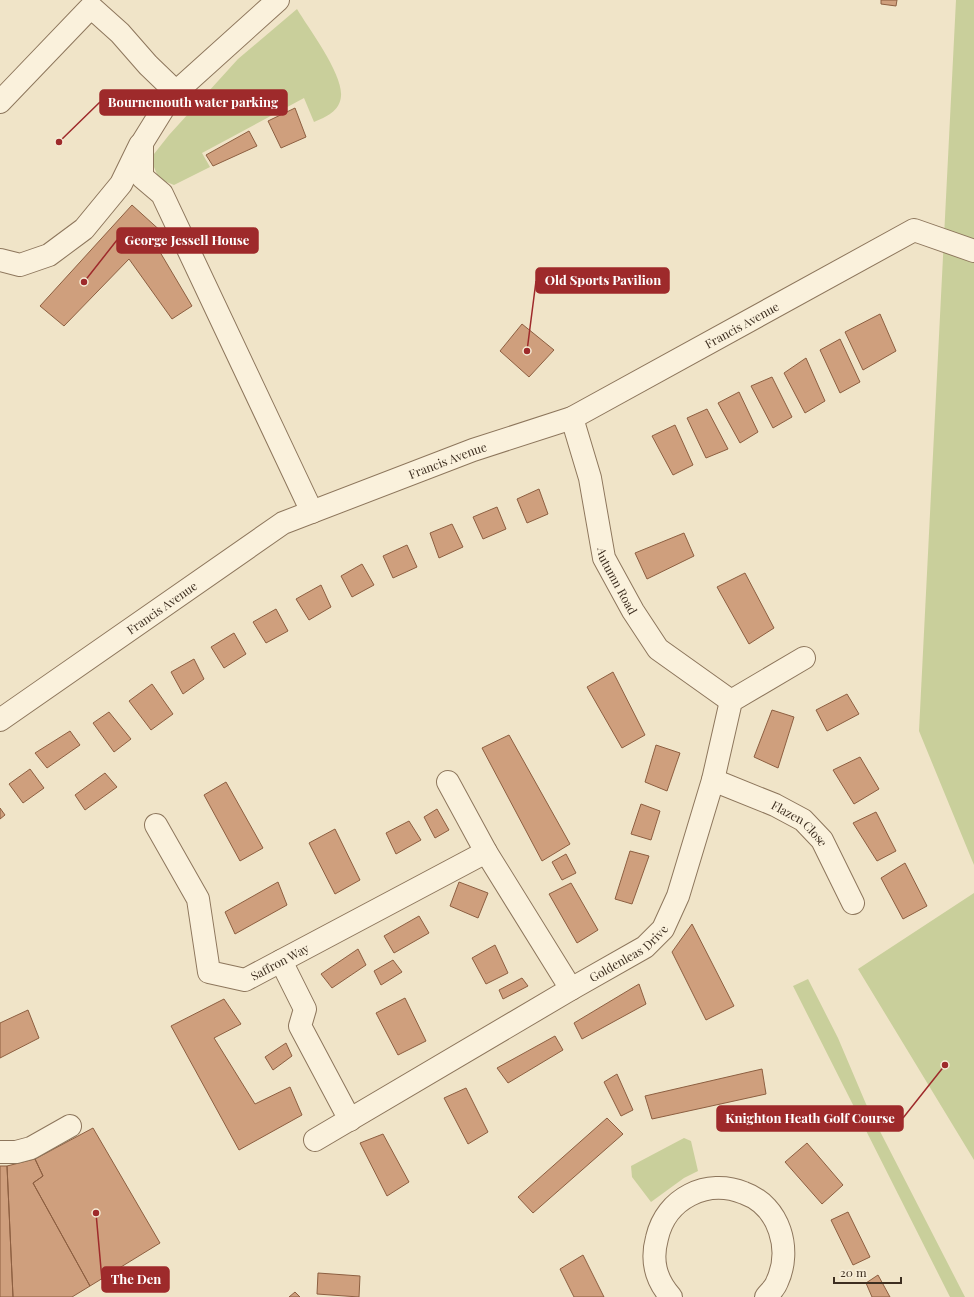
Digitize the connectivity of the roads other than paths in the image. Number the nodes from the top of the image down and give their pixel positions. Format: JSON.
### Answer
{"nodes":[{"id":1,"x":278,"y":0,"type":"edge"},
{"id":2,"x":176,"y":92,"type":"junction"},
{"id":3,"x":0,"y":102,"type":"edge"},
{"id":4,"x":142,"y":143,"type":"junction"},
{"id":5,"x":974,"y":251,"type":"edge"},
{"id":6,"x":0,"y":260,"type":"edge"},
{"id":7,"x":572,"y":418,"type":"junction"},
{"id":8,"x":312,"y":512,"type":"junction"},
{"id":9,"x":804,"y":658,"type":"dead end"},
{"id":10,"x":731,"y":701,"type":"junction"},
{"id":11,"x":0,"y":720,"type":"edge"},
{"id":12,"x":713,"y":780,"type":"junction"},
{"id":13,"x":448,"y":782,"type":"dead end"},
{"id":14,"x":156,"y":825,"type":"dead end"},
{"id":15,"x":486,"y":852,"type":"junction"},
{"id":16,"x":854,"y":903,"type":"dead end"},
{"id":17,"x":281,"y":961,"type":"junction"},
{"id":18,"x":572,"y":989,"type":"junction"},
{"id":19,"x":350,"y":1120,"type":"junction"},
{"id":20,"x":70,"y":1126,"type":"dead end"},
{"id":21,"x":315,"y":1140,"type":"dead end"},
{"id":22,"x":0,"y":1152,"type":"edge"},
{"id":23,"x":778,"y":1293,"type":"edge"},
{"id":24,"x":671,"y":1297,"type":"edge"}],
"edges":[{"from":1,"to":2,"type":"street"},
{"from":2,"to":3,"type":"street"},
{"from":2,"to":4,"type":"street"},
{"from":4,"to":6,"type":"street"},
{"from":4,"to":8,"type":"street"},
{"from":5,"to":7,"type":"street","name":"Francis Avenue"},
{"from":7,"to":8,"type":"street","name":"Francis Avenue"},
{"from":7,"to":10,"type":"street","name":"Autumn Road"},
{"from":8,"to":11,"type":"street","name":"Francis Avenue"},
{"from":9,"to":10,"type":"street"},
{"from":10,"to":12,"type":"street","name":"Goldenleas Drive"},
{"from":12,"to":16,"type":"street","name":"Flazen Close"},
{"from":12,"to":18,"type":"street","name":"Goldenleas Drive"},
{"from":13,"to":15,"type":"street"},
{"from":14,"to":17,"type":"street","name":"Saffron Way"},
{"from":15,"to":17,"type":"street","name":"Saffron Way"},
{"from":15,"to":18,"type":"street"},
{"from":17,"to":19,"type":"street"},
{"from":18,"to":19,"type":"street","name":"Goldenleas Drive"},
{"from":19,"to":21,"type":"street","name":"Goldenleas Drive"},
{"from":20,"to":22,"type":"street"},
{"from":23,"to":24,"type":"street"}]}
